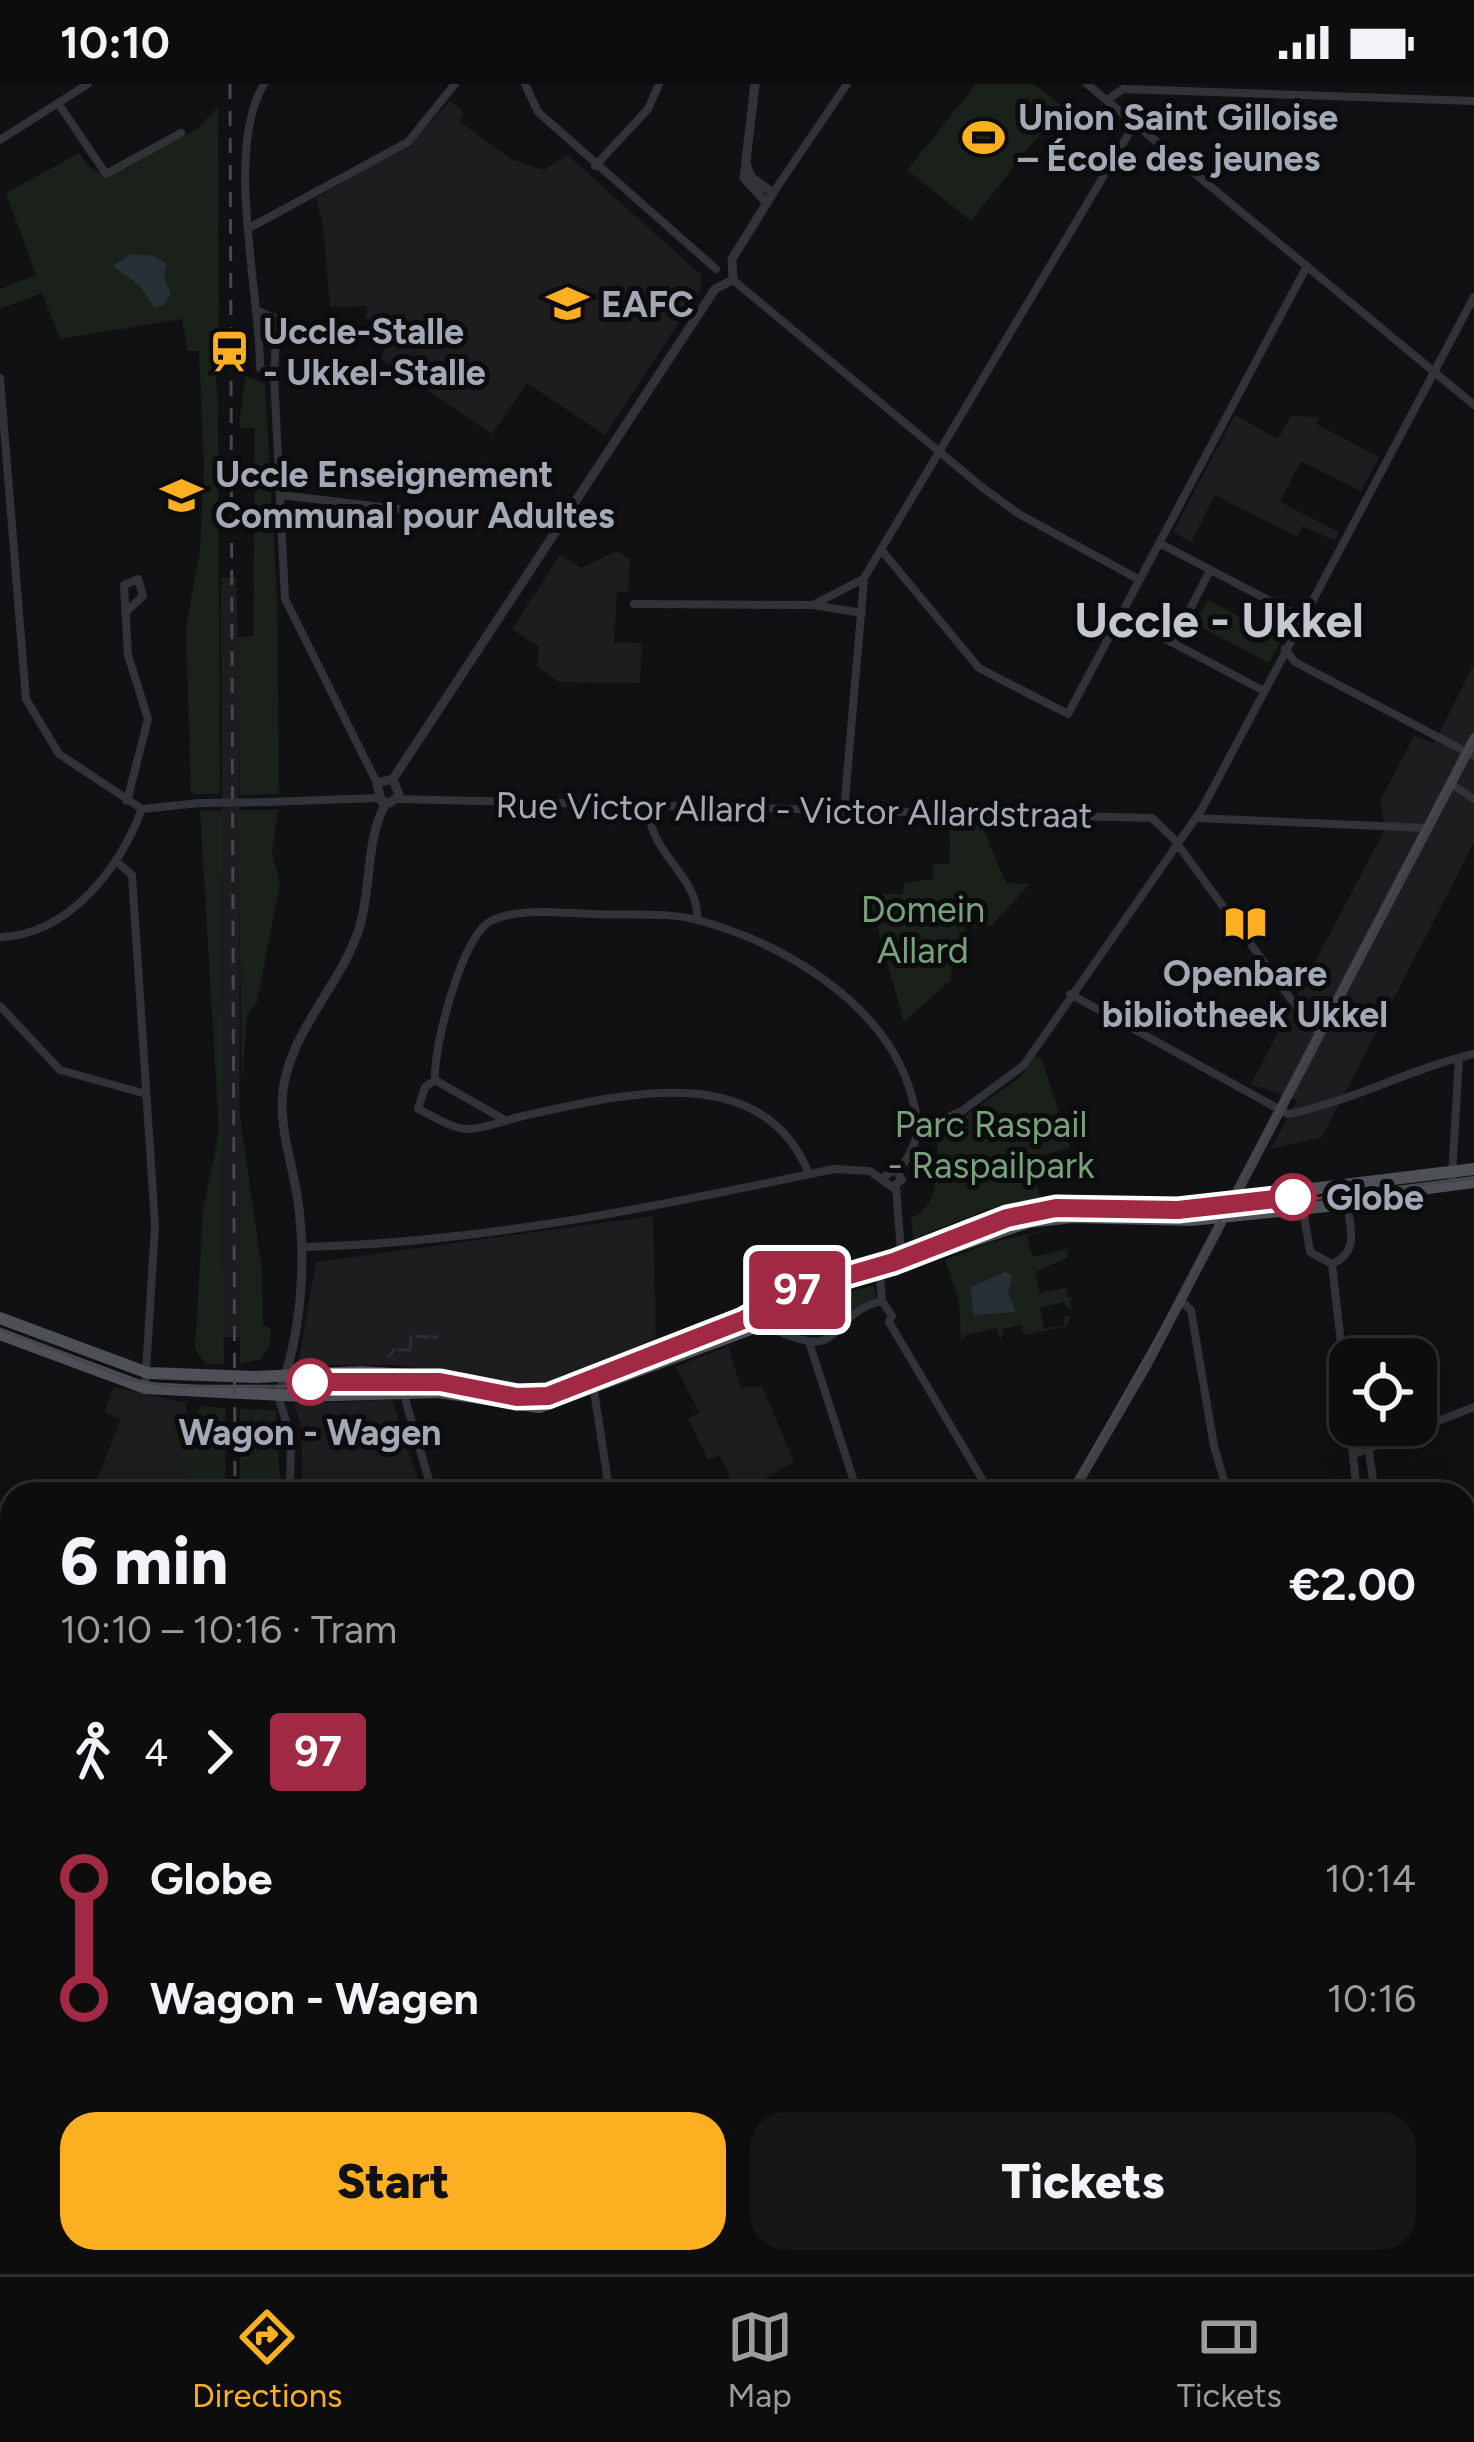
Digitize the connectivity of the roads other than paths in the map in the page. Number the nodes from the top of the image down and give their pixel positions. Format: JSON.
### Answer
{"nodes":[{"id":1,"x":88,"y":84,"type":"edge"},
{"id":2,"x":263,"y":84,"type":"edge"},
{"id":3,"x":455,"y":84,"type":"edge"},
{"id":4,"x":525,"y":84,"type":"edge"},
{"id":5,"x":659,"y":84,"type":"edge"},
{"id":6,"x":755,"y":84,"type":"edge"},
{"id":7,"x":847,"y":84,"type":"edge"},
{"id":8,"x":1087,"y":84,"type":"edge"},
{"id":9,"x":1107,"y":100,"type":"junction"},
{"id":10,"x":1474,"y":101,"type":"edge"},
{"id":11,"x":58,"y":103,"type":"junction"},
{"id":12,"x":1134,"y":125,"type":"junction"},
{"id":13,"x":181,"y":133,"type":"dead end"},
{"id":14,"x":0,"y":140,"type":"edge"},
{"id":15,"x":595,"y":166,"type":"junction"},
{"id":16,"x":770,"y":198,"type":"junction"},
{"id":17,"x":251,"y":227,"type":"junction"},
{"id":18,"x":729,"y":266,"type":"junction"},
{"id":19,"x":1306,"y":266,"type":"junction"},
{"id":20,"x":716,"y":269,"type":"junction"},
{"id":21,"x":733,"y":280,"type":"junction"},
{"id":22,"x":720,"y":282,"type":"junction"},
{"id":23,"x":1474,"y":297,"type":"edge"},
{"id":24,"x":260,"y":312,"type":"junction"},
{"id":25,"x":1436,"y":371,"type":"junction"},
{"id":26,"x":274,"y":376,"type":"junction"},
{"id":27,"x":0,"y":378,"type":"edge"},
{"id":28,"x":1474,"y":405,"type":"edge"},
{"id":29,"x":4,"y":431,"type":"edge"},
{"id":30,"x":940,"y":454,"type":"junction"},
{"id":31,"x":280,"y":495,"type":"junction"},
{"id":32,"x":442,"y":514,"type":"dead end"},
{"id":33,"x":1158,"y":543,"type":"junction"},
{"id":34,"x":883,"y":552,"type":"junction"},
{"id":35,"x":1210,"y":571,"type":"junction"},
{"id":36,"x":864,"y":578,"type":"junction"},
{"id":37,"x":1138,"y":579,"type":"junction"},
{"id":38,"x":634,"y":604,"type":"dead end"},
{"id":39,"x":813,"y":604,"type":"junction"},
{"id":40,"x":125,"y":614,"type":"dead end"},
{"id":41,"x":862,"y":614,"type":"junction"},
{"id":42,"x":1120,"y":615,"type":"junction"},
{"id":43,"x":1301,"y":617,"type":"junction"},
{"id":44,"x":1173,"y":643,"type":"junction"},
{"id":45,"x":1286,"y":649,"type":"junction"},
{"id":46,"x":1279,"y":662,"type":"junction"},
{"id":47,"x":1295,"y":662,"type":"junction"},
{"id":48,"x":1264,"y":691,"type":"junction"},
{"id":49,"x":1474,"y":739,"type":"edge"},
{"id":50,"x":1471,"y":754,"type":"edge"},
{"id":51,"x":393,"y":779,"type":"junction"},
{"id":52,"x":377,"y":783,"type":"junction"},
{"id":53,"x":1451,"y":784,"type":"junction"},
{"id":54,"x":1474,"y":799,"type":"edge"},
{"id":55,"x":387,"y":800,"type":"junction"},
{"id":56,"x":127,"y":801,"type":"junction"},
{"id":57,"x":649,"y":808,"type":"junction"},
{"id":58,"x":142,"y":809,"type":"junction"},
{"id":59,"x":844,"y":812,"type":"junction"},
{"id":60,"x":1196,"y":818,"type":"junction"},
{"id":61,"x":1427,"y":828,"type":"junction"},
{"id":62,"x":1177,"y":847,"type":"junction"},
{"id":63,"x":117,"y":862,"type":"junction"},
{"id":64,"x":697,"y":919,"type":"junction"},
{"id":65,"x":0,"y":937,"type":"edge"},
{"id":66,"x":1070,"y":994,"type":"junction"},
{"id":67,"x":0,"y":1006,"type":"edge"},
{"id":68,"x":1321,"y":1033,"type":"junction"},
{"id":69,"x":1474,"y":1054,"type":"edge"},
{"id":70,"x":1459,"y":1058,"type":"junction"},
{"id":71,"x":435,"y":1080,"type":"junction"},
{"id":72,"x":146,"y":1094,"type":"junction"},
{"id":73,"x":1281,"y":1110,"type":"junction"},
{"id":74,"x":504,"y":1120,"type":"junction"},
{"id":75,"x":921,"y":1129,"type":"junction"},
{"id":76,"x":1474,"y":1169,"type":"edge"},
{"id":77,"x":898,"y":1171,"type":"junction"},
{"id":78,"x":809,"y":1174,"type":"junction"},
{"id":79,"x":884,"y":1177,"type":"junction"},
{"id":80,"x":1452,"y":1178,"type":"junction"},
{"id":81,"x":1474,"y":1182,"type":"edge"},
{"id":82,"x":896,"y":1187,"type":"junction"},
{"id":83,"x":1234,"y":1198,"type":"junction"},
{"id":84,"x":1348,"y":1204,"type":"junction"},
{"id":85,"x":1303,"y":1208,"type":"junction"},
{"id":86,"x":1225,"y":1216,"type":"junction"},
{"id":87,"x":302,"y":1246,"type":"junction"},
{"id":88,"x":901,"y":1254,"type":"junction"},
{"id":89,"x":1332,"y":1264,"type":"junction"},
{"id":90,"x":880,"y":1276,"type":"junction"},
{"id":91,"x":1180,"y":1300,"type":"junction"},
{"id":92,"x":882,"y":1301,"type":"junction"},
{"id":93,"x":0,"y":1318,"type":"edge"},
{"id":94,"x":761,"y":1323,"type":"junction"},
{"id":95,"x":0,"y":1334,"type":"edge"},
{"id":96,"x":1340,"y":1338,"type":"edge"},
{"id":97,"x":810,"y":1345,"type":"junction"},
{"id":98,"x":416,"y":1377,"type":"junction"},
{"id":99,"x":146,"y":1381,"type":"junction"},
{"id":100,"x":282,"y":1384,"type":"junction"},
{"id":101,"x":594,"y":1391,"type":"junction"},
{"id":102,"x":406,"y":1394,"type":"junction"},
{"id":103,"x":1474,"y":1408,"type":"edge"},
{"id":104,"x":1353,"y":1446,"type":"edge"},
{"id":105,"x":1370,"y":1452,"type":"junction"},
{"id":106,"x":1354,"y":1454,"type":"junction"},
{"id":107,"x":290,"y":1482,"type":"edge"},
{"id":108,"x":431,"y":1482,"type":"edge"},
{"id":109,"x":608,"y":1482,"type":"edge"},
{"id":110,"x":853,"y":1482,"type":"edge"},
{"id":111,"x":984,"y":1482,"type":"edge"},
{"id":112,"x":1078,"y":1482,"type":"edge"},
{"id":113,"x":1224,"y":1482,"type":"edge"},
{"id":114,"x":1356,"y":1482,"type":"edge"},
{"id":115,"x":1374,"y":1482,"type":"edge"}],
"edges":[{"from":1,"to":11,"type":"street"},
{"from":2,"to":17,"type":"street"},
{"from":3,"to":17,"type":"street"},
{"from":4,"to":15,"type":"street"},
{"from":5,"to":15,"type":"street"},
{"from":6,"to":16,"type":"street"},
{"from":7,"to":16,"type":"street"},
{"from":8,"to":9,"type":"street"},
{"from":9,"to":10,"type":"street"},
{"from":9,"to":12,"type":"street"},
{"from":11,"to":13,"type":"street"},
{"from":11,"to":14,"type":"street"},
{"from":12,"to":19,"type":"street"},
{"from":12,"to":30,"type":"street"},
{"from":15,"to":20,"type":"street"},
{"from":16,"to":18,"type":"street"},
{"from":17,"to":24,"type":"street"},
{"from":18,"to":20,"type":"street"},
{"from":18,"to":21,"type":"street"},
{"from":19,"to":25,"type":"street"},
{"from":19,"to":33,"type":"street"},
{"from":20,"to":22,"type":"street"},
{"from":21,"to":22,"type":"street"},
{"from":21,"to":30,"type":"street"},
{"from":22,"to":51,"type":"street"},
{"from":23,"to":25,"type":"street"},
{"from":24,"to":26,"type":"street"},
{"from":24,"to":26,"type":"street"},
{"from":25,"to":28,"type":"street"},
{"from":25,"to":43,"type":"street"},
{"from":26,"to":31,"type":"street"},
{"from":27,"to":29,"type":"street"},
{"from":29,"to":56,"type":"street"},
{"from":30,"to":34,"type":"street"},
{"from":30,"to":37,"type":"street"},
{"from":31,"to":32,"type":"street"},
{"from":31,"to":52,"type":"street"},
{"from":33,"to":35,"type":"street"},
{"from":33,"to":37,"type":"street"},
{"from":34,"to":36,"type":"street"},
{"from":34,"to":42,"type":"street"},
{"from":35,"to":43,"type":"street"},
{"from":35,"to":44,"type":"street"},
{"from":36,"to":39,"type":"street"},
{"from":36,"to":41,"type":"street"},
{"from":37,"to":42,"type":"street"},
{"from":38,"to":39,"type":"street"},
{"from":39,"to":41,"type":"street"},
{"from":40,"to":56,"type":"street"},
{"from":41,"to":59,"type":"street"},
{"from":42,"to":44,"type":"street"},
{"from":43,"to":45,"type":"street"},
{"from":44,"to":48,"type":"street"},
{"from":45,"to":46,"type":"street"},
{"from":45,"to":47,"type":"street"},
{"from":46,"to":47,"type":"street"},
{"from":46,"to":48,"type":"street"},
{"from":47,"to":50,"type":"street"},
{"from":48,"to":60,"type":"street"},
{"from":49,"to":50,"type":"main road"},
{"from":50,"to":53,"type":"main road"},
{"from":51,"to":52,"type":"street"},
{"from":51,"to":55,"type":"street"},
{"from":52,"to":55,"type":"street"},
{"from":53,"to":54,"type":"street"},
{"from":53,"to":61,"type":"main road"},
{"from":55,"to":57,"type":"street","name":"Rue Victor Allard - Victor Allardstraat"},
{"from":55,"to":58,"type":"street","name":"Rue Victor Allard - Victor Allardstraat","bridge":true},
{"from":55,"to":87,"type":"street"},
{"from":56,"to":58,"type":"street"},
{"from":57,"to":59,"type":"street","name":"Rue Victor Allard - Victor Allardstraat"},
{"from":57,"to":64,"type":"street"},
{"from":58,"to":63,"type":"street"},
{"from":59,"to":62,"type":"street","name":"Rue Victor Allard - Victor Allardstraat"},
{"from":60,"to":61,"type":"street"},
{"from":60,"to":62,"type":"street"},
{"from":61,"to":68,"type":"main road"},
{"from":62,"to":66,"type":"street"},
{"from":62,"to":68,"type":"street"},
{"from":63,"to":65,"type":"street"},
{"from":63,"to":72,"type":"street"},
{"from":64,"to":71,"type":"street"},
{"from":64,"to":75,"type":"street"},
{"from":66,"to":73,"type":"street"},
{"from":66,"to":75,"type":"street"},
{"from":67,"to":72,"type":"street"},
{"from":68,"to":73,"type":"main road"},
{"from":69,"to":70,"type":"street"},
{"from":70,"to":73,"type":"street"},
{"from":70,"to":80,"type":"street"},
{"from":71,"to":74,"type":"street"},
{"from":71,"to":74,"type":"street"},
{"from":72,"to":99,"type":"street"},
{"from":73,"to":83,"type":"main road"},
{"from":74,"to":78,"type":"street"},
{"from":75,"to":77,"type":"street"},
{"from":76,"to":80,"type":"main road"},
{"from":77,"to":79,"type":"street"},
{"from":77,"to":82,"type":"street"},
{"from":78,"to":79,"type":"street"},
{"from":78,"to":87,"type":"street"},
{"from":79,"to":82,"type":"street"},
{"from":80,"to":81,"type":"main road"},
{"from":80,"to":83,"type":"main road"},
{"from":80,"to":84,"type":"main road"},
{"from":82,"to":88,"type":"street"},
{"from":83,"to":86,"type":"main road"},
{"from":83,"to":88,"type":"main road"},
{"from":84,"to":85,"type":"main road"},
{"from":84,"to":89,"type":"street"},
{"from":85,"to":86,"type":"main road"},
{"from":85,"to":89,"type":"street"},
{"from":86,"to":90,"type":"main road"},
{"from":86,"to":91,"type":"main road"},
{"from":87,"to":100,"type":"street"},
{"from":88,"to":98,"type":"main road"},
{"from":89,"to":96,"type":"street"},
{"from":90,"to":92,"type":"street"},
{"from":90,"to":94,"type":"main road"},
{"from":91,"to":112,"type":"main road"},
{"from":91,"to":113,"type":"street"},
{"from":92,"to":97,"type":"street"},
{"from":92,"to":111,"type":"street"},
{"from":93,"to":99,"type":"main road"},
{"from":94,"to":97,"type":"street"},
{"from":94,"to":101,"type":"main road"},
{"from":95,"to":99,"type":"main road"},
{"from":97,"to":110,"type":"street"},
{"from":98,"to":100,"type":"main road"},
{"from":98,"to":102,"type":"street"},
{"from":99,"to":100,"type":"main road"},
{"from":99,"to":100,"type":"main road"},
{"from":100,"to":102,"type":"main road"},
{"from":100,"to":107,"type":"street"},
{"from":101,"to":102,"type":"main road"},
{"from":101,"to":109,"type":"street"},
{"from":102,"to":108,"type":"street"},
{"from":103,"to":105,"type":"street"},
{"from":104,"to":106,"type":"street"},
{"from":105,"to":106,"type":"street"},
{"from":105,"to":115,"type":"street"},
{"from":106,"to":114,"type":"street"}]}
